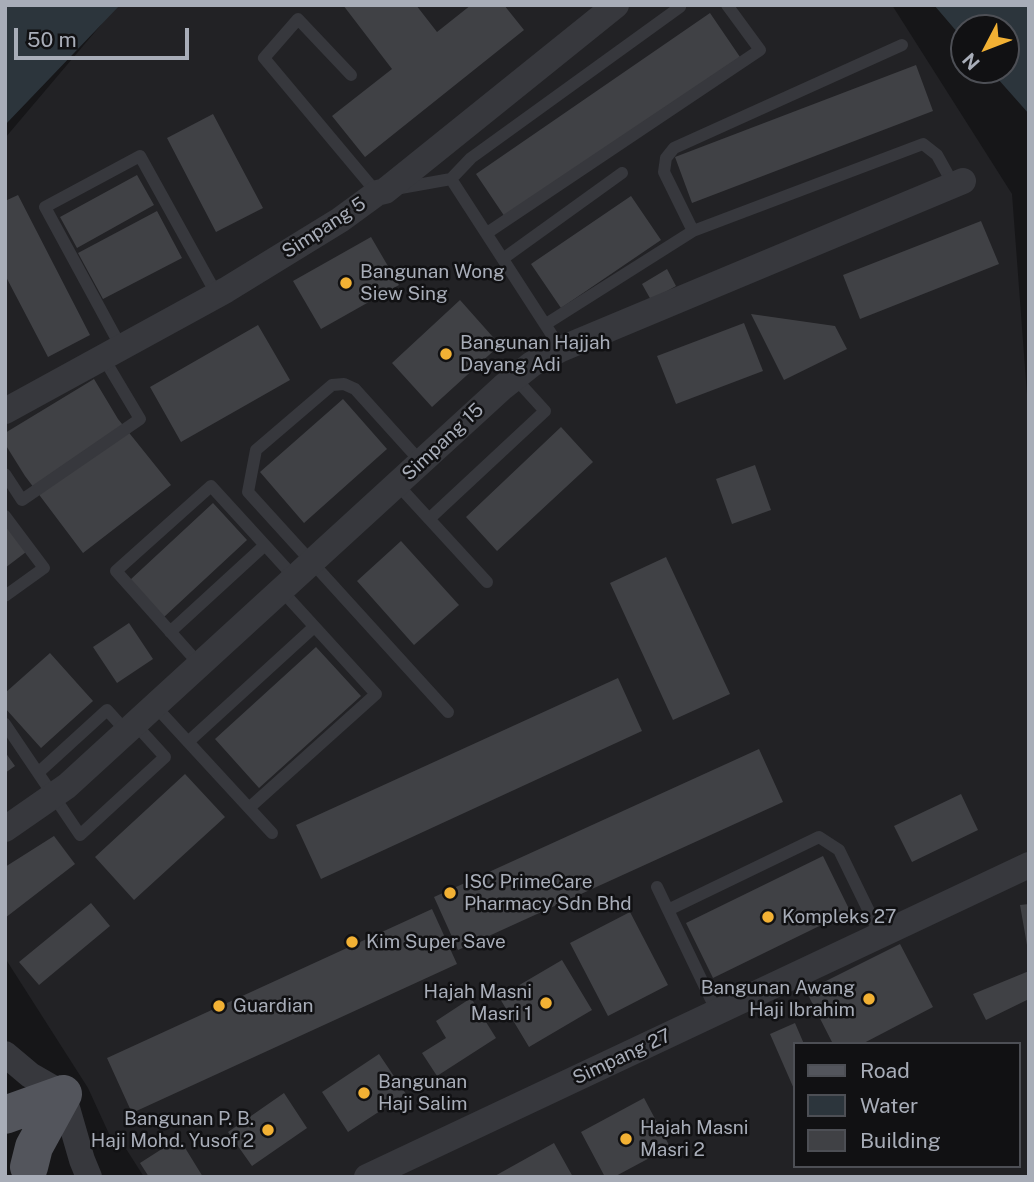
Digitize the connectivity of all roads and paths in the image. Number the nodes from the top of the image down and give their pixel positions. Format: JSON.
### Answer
{"nodes":[{"id":1,"x":616,"y":5,"type":"edge"},
{"id":2,"x":727,"y":5,"type":"edge"},
{"id":3,"x":683,"y":6,"type":"edge"},
{"id":4,"x":902,"y":45,"type":"dead end"},
{"id":5,"x":351,"y":75,"type":"dead end"},
{"id":6,"x":622,"y":173,"type":"dead end"},
{"id":7,"x":451,"y":179,"type":"junction"},
{"id":8,"x":956,"y":184,"type":"joint"},
{"id":9,"x":381,"y":192,"type":"junction"},
{"id":10,"x":693,"y":231,"type":"junction"},
{"id":11,"x":488,"y":233,"type":"junction"},
{"id":12,"x":504,"y":258,"type":"junction"},
{"id":13,"x":217,"y":295,"type":"junction"},
{"id":14,"x":546,"y":324,"type":"junction"},
{"id":15,"x":561,"y":349,"type":"junction"},
{"id":16,"x":112,"y":352,"type":"junction"},
{"id":17,"x":514,"y":377,"type":"junction"},
{"id":18,"x":5,"y":411,"type":"edge"},
{"id":19,"x":421,"y":462,"type":"junction"},
{"id":20,"x":5,"y":474,"type":"edge"},
{"id":21,"x":397,"y":484,"type":"junction"},
{"id":22,"x":5,"y":516,"type":"edge"},
{"id":23,"x":429,"y":519,"type":"junction"},
{"id":24,"x":265,"y":545,"type":"junction"},
{"id":25,"x":296,"y":577,"type":"junction"},
{"id":26,"x":487,"y":582,"type":"dead end"},
{"id":27,"x":5,"y":596,"type":"edge"},
{"id":28,"x":314,"y":627,"type":"junction"},
{"id":29,"x":170,"y":632,"type":"junction"},
{"id":30,"x":201,"y":665,"type":"junction"},
{"id":31,"x":155,"y":706,"type":"junction"},
{"id":32,"x":448,"y":712,"type":"dead end"},
{"id":33,"x":5,"y":724,"type":"edge"},
{"id":34,"x":131,"y":728,"type":"junction"},
{"id":35,"x":188,"y":743,"type":"junction"},
{"id":36,"x":39,"y":772,"type":"junction"},
{"id":37,"x":55,"y":795,"type":"junction"},
{"id":38,"x":249,"y":808,"type":"junction"},
{"id":39,"x":5,"y":829,"type":"edge"},
{"id":40,"x":272,"y":833,"type":"dead end"},
{"id":41,"x":1029,"y":865,"type":"edge"},
{"id":42,"x":657,"y":887,"type":"dead end"},
{"id":43,"x":668,"y":910,"type":"junction"},
{"id":44,"x":880,"y":934,"type":"junction"},
{"id":45,"x":717,"y":1012,"type":"junction"},
{"id":46,"x":5,"y":1054,"type":"edge"},
{"id":47,"x":63,"y":1094,"type":"junction"},
{"id":48,"x":5,"y":1115,"type":"edge"},
{"id":49,"x":5,"y":1132,"type":"edge"},
{"id":50,"x":32,"y":1172,"type":"edge"},
{"id":51,"x":89,"y":1177,"type":"edge"},
{"id":52,"x":367,"y":1177,"type":"edge"}],
"edges":[{"from":1,"to":9,"type":"street","name":"Simpang 5"},
{"from":2,"to":11,"type":"lane"},
{"from":3,"to":7,"type":"lane"},
{"from":4,"to":10,"type":"lane"},
{"from":5,"to":9,"type":"lane"},
{"from":6,"to":12,"type":"lane"},
{"from":7,"to":9,"type":"lane"},
{"from":7,"to":11,"type":"lane"},
{"from":8,"to":10,"type":"lane"},
{"from":8,"to":15,"type":"street","name":"Simpang 15"},
{"from":9,"to":13,"type":"street","name":"Simpang 5"},
{"from":10,"to":14,"type":"lane"},
{"from":11,"to":12,"type":"lane"},
{"from":12,"to":14,"type":"lane"},
{"from":13,"to":16,"type":"street","name":"Simpang 5"},
{"from":13,"to":16,"type":"lane"},
{"from":14,"to":15,"type":"lane"},
{"from":15,"to":17,"type":"street","name":"Simpang 15"},
{"from":16,"to":18,"type":"street","name":"Simpang 5"},
{"from":16,"to":20,"type":"lane"},
{"from":17,"to":19,"type":"street","name":"Simpang 15"},
{"from":17,"to":23,"type":"lane"},
{"from":19,"to":21,"type":"street","name":"Simpang 15"},
{"from":19,"to":25,"type":"lane"},
{"from":21,"to":23,"type":"lane"},
{"from":21,"to":25,"type":"street","name":"Simpang 15"},
{"from":22,"to":27,"type":"lane"},
{"from":23,"to":26,"type":"lane"},
{"from":24,"to":25,"type":"lane"},
{"from":24,"to":29,"type":"lane"},
{"from":24,"to":29,"type":"lane"},
{"from":25,"to":28,"type":"lane"},
{"from":25,"to":30,"type":"street","name":"Simpang 15"},
{"from":25,"to":32,"type":"lane"},
{"from":28,"to":35,"type":"lane"},
{"from":28,"to":38,"type":"lane"},
{"from":29,"to":30,"type":"lane"},
{"from":30,"to":31,"type":"street","name":"Simpang 15"},
{"from":31,"to":34,"type":"street","name":"Simpang 15"},
{"from":31,"to":35,"type":"lane"},
{"from":33,"to":36,"type":"lane"},
{"from":34,"to":36,"type":"lane"},
{"from":34,"to":37,"type":"street","name":"Simpang 15"},
{"from":34,"to":37,"type":"lane"},
{"from":35,"to":38,"type":"lane"},
{"from":36,"to":37,"type":"lane"},
{"from":37,"to":39,"type":"street","name":"Simpang 15"},
{"from":38,"to":40,"type":"lane"},
{"from":41,"to":44,"type":"street","name":"Simpang 27"},
{"from":42,"to":43,"type":"lane"},
{"from":43,"to":44,"type":"lane"},
{"from":43,"to":45,"type":"lane"},
{"from":44,"to":45,"type":"street","name":"Simpang 27"},
{"from":45,"to":52,"type":"street","name":"Simpang 27"},
{"from":46,"to":47,"type":"street"},
{"from":47,"to":48,"type":"main road"},
{"from":47,"to":50,"type":"main road"},
{"from":47,"to":51,"type":"street"},
{"from":49,"to":50,"type":"main road"}]}
